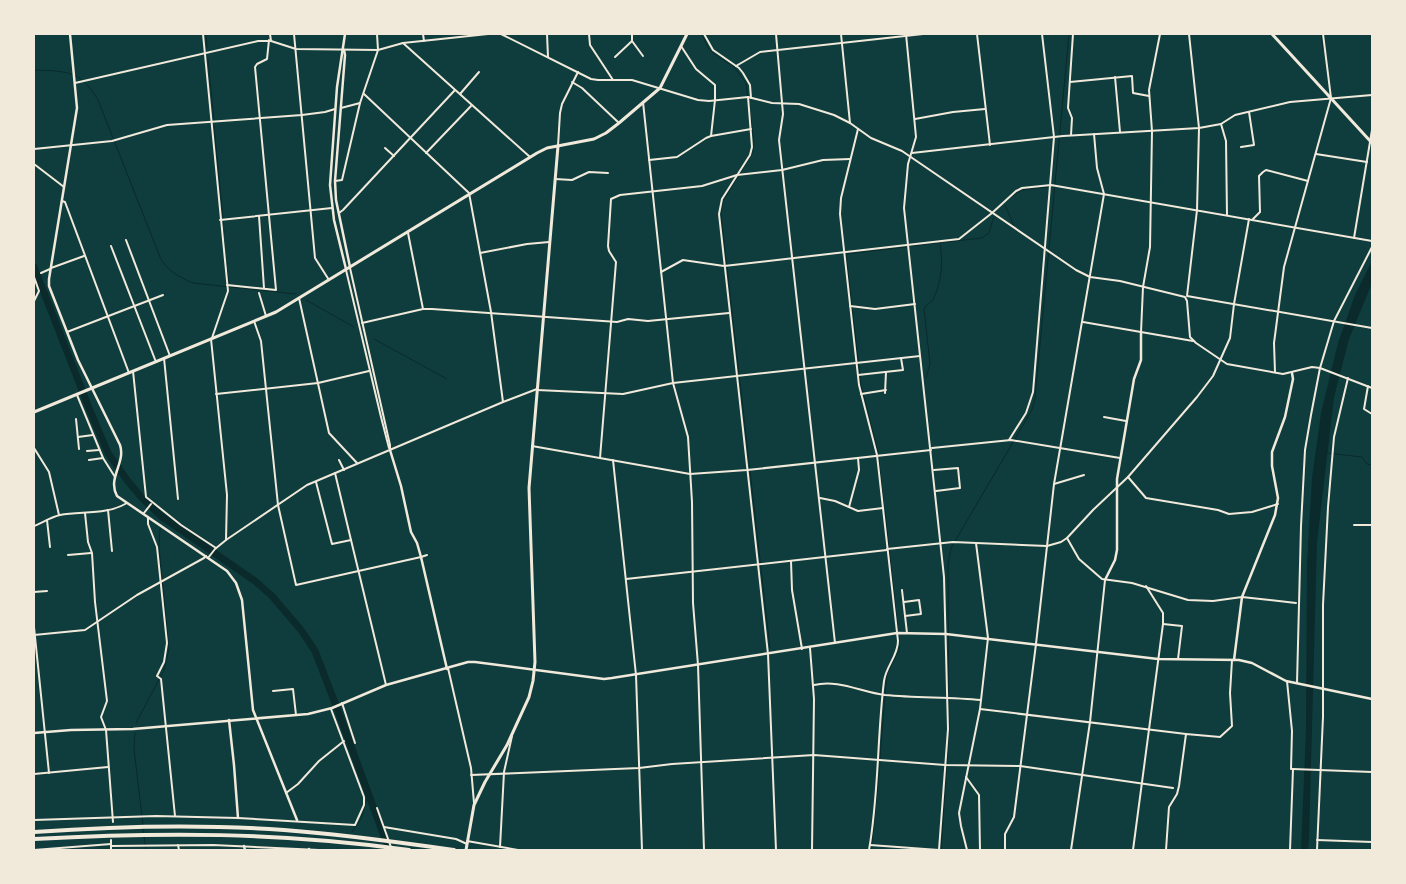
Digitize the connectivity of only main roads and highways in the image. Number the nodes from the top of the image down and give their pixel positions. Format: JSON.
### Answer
{"nodes":[{"id":1,"x":687,"y":34,"type":"edge"},
{"id":2,"x":1272,"y":34,"type":"edge"},
{"id":3,"x":1371,"y":142,"type":"edge"},
{"id":4,"x":558,"y":146,"type":"junction"},
{"id":5,"x":34,"y":412,"type":"edge"},
{"id":6,"x":34,"y":832,"type":"edge"},
{"id":7,"x":34,"y":839,"type":"edge"},
{"id":8,"x":392,"y":849,"type":"edge"},
{"id":9,"x":409,"y":850,"type":"edge"},
{"id":10,"x":454,"y":850,"type":"edge"},
{"id":11,"x":466,"y":850,"type":"edge"}],
"edges":[{"from":1,"to":4,"type":"main road"},
{"from":2,"to":3,"type":"main road"},
{"from":4,"to":5,"type":"main road"},
{"from":4,"to":11,"type":"main road"},
{"from":6,"to":10,"type":"highway"},
{"from":7,"to":8,"type":"highway"},
{"from":8,"to":9,"type":"highway"}]}
